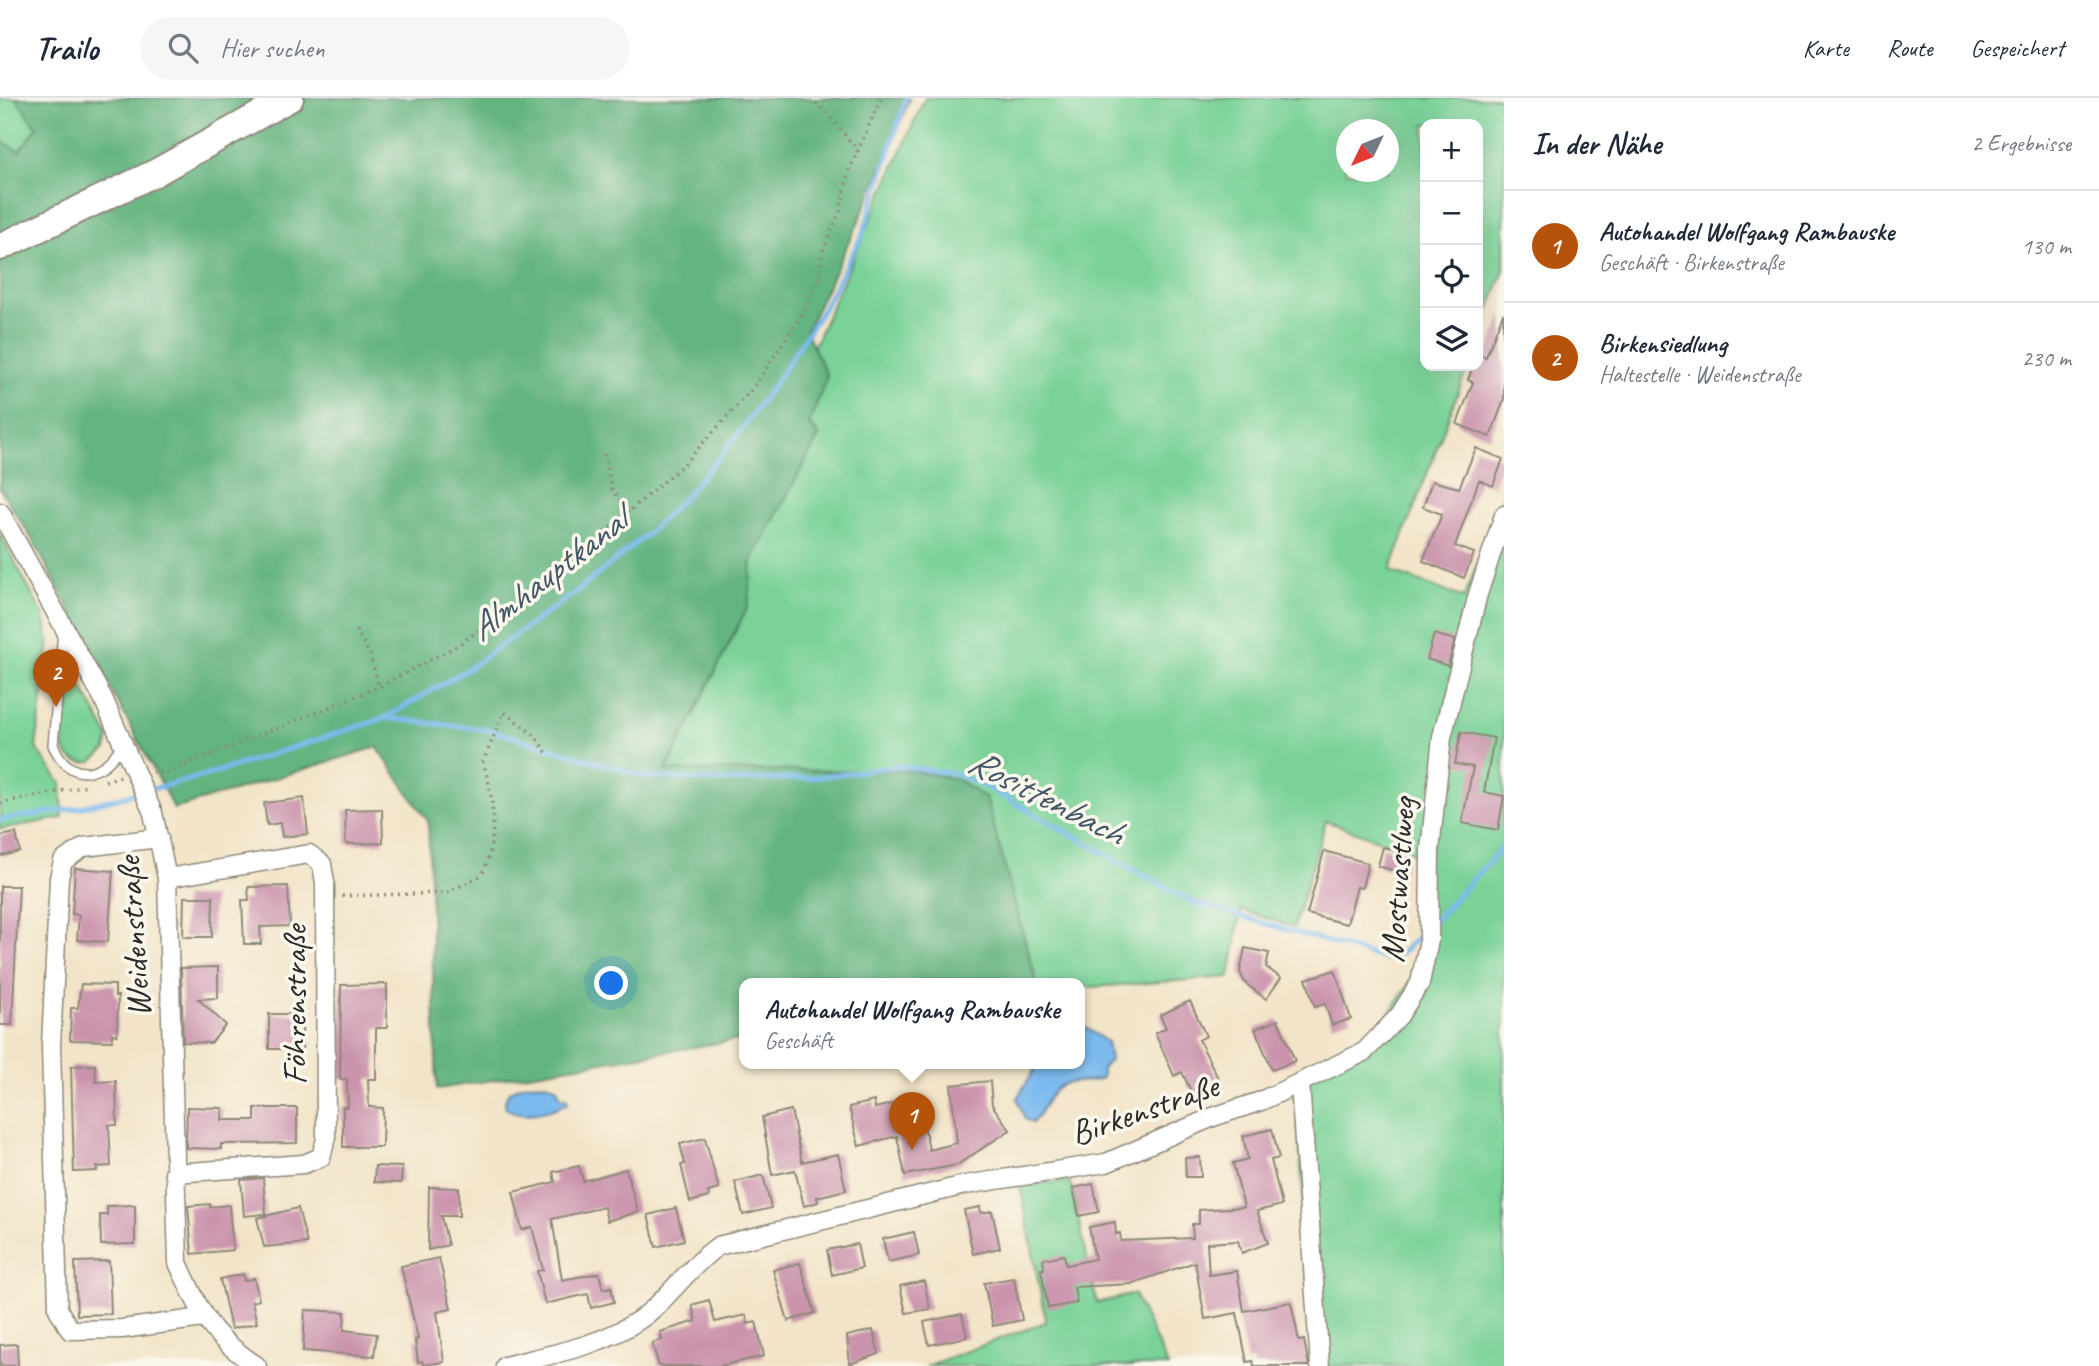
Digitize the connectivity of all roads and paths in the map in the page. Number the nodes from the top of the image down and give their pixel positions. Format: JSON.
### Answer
{"nodes":[{"id":1,"x":290,"y":98,"type":"edge"},
{"id":2,"x":811,"y":98,"type":"edge"},
{"id":3,"x":881,"y":98,"type":"edge"},
{"id":4,"x":858,"y":151,"type":"junction"},
{"id":5,"x":0,"y":247,"type":"edge"},
{"id":6,"x":604,"y":454,"type":"dead end"},
{"id":7,"x":0,"y":512,"type":"edge"},
{"id":8,"x":628,"y":512,"type":"junction"},
{"id":9,"x":1504,"y":516,"type":"edge"},
{"id":10,"x":63,"y":629,"type":"junction"},
{"id":11,"x":356,"y":630,"type":"dead end"},
{"id":12,"x":379,"y":687,"type":"junction"},
{"id":13,"x":123,"y":742,"type":"junction"},
{"id":14,"x":547,"y":753,"type":"dead end"},
{"id":15,"x":138,"y":775,"type":"junction"},
{"id":16,"x":104,"y":781,"type":"dead end"},
{"id":17,"x":92,"y":785,"type":"dead end"},
{"id":18,"x":0,"y":803,"type":"edge"},
{"id":19,"x":159,"y":838,"type":"junction"},
{"id":20,"x":167,"y":878,"type":"junction"},
{"id":21,"x":325,"y":897,"type":"junction"},
{"id":22,"x":1300,"y":1084,"type":"junction"},
{"id":23,"x":174,"y":1172,"type":"junction"},
{"id":24,"x":203,"y":1318,"type":"junction"},
{"id":25,"x":257,"y":1366,"type":"edge"},
{"id":26,"x":505,"y":1366,"type":"edge"},
{"id":27,"x":1320,"y":1366,"type":"edge"}],
"edges":[{"from":1,"to":5,"type":"main road"},
{"from":2,"to":4,"type":"path"},
{"from":3,"to":4,"type":"path"},
{"from":4,"to":8,"type":"path"},
{"from":6,"to":8,"type":"path"},
{"from":7,"to":10,"type":"street","name":"Weidenstraße"},
{"from":8,"to":12,"type":"path"},
{"from":9,"to":22,"type":"street","name":"Mostwastlweg"},
{"from":10,"to":13,"type":"street","name":"Weidenstraße"},
{"from":10,"to":13,"type":"lane"},
{"from":11,"to":12,"type":"path"},
{"from":12,"to":15,"type":"path"},
{"from":13,"to":15,"type":"street","name":"Weidenstraße"},
{"from":14,"to":21,"type":"path"},
{"from":15,"to":16,"type":"path"},
{"from":15,"to":19,"type":"street","name":"Weidenstraße"},
{"from":17,"to":18,"type":"path"},
{"from":19,"to":20,"type":"street","name":"Weidenstraße"},
{"from":19,"to":24,"type":"street"},
{"from":20,"to":21,"type":"street","name":"Föhrenstraße"},
{"from":20,"to":23,"type":"street","name":"Weidenstraße"},
{"from":21,"to":23,"type":"street","name":"Föhrenstraße"},
{"from":22,"to":26,"type":"street","name":"Birkenstraße"},
{"from":22,"to":27,"type":"street"},
{"from":23,"to":24,"type":"street","name":"Weidenstraße"},
{"from":24,"to":25,"type":"street","name":"Weidenstraße"}]}
